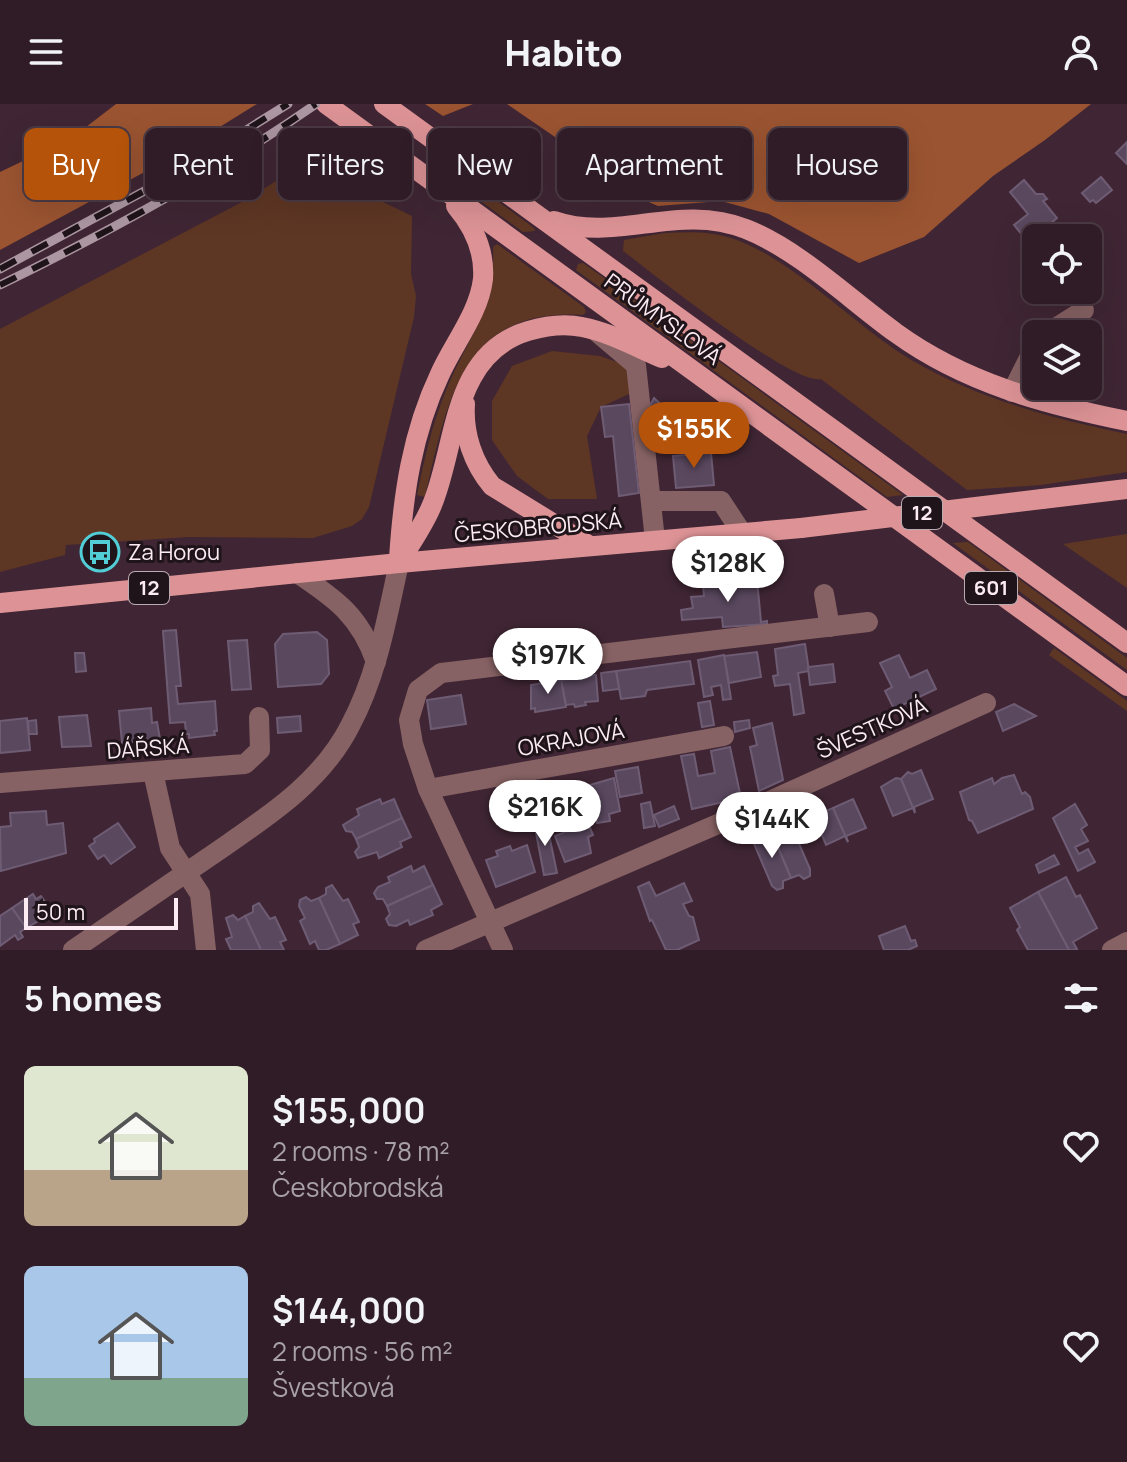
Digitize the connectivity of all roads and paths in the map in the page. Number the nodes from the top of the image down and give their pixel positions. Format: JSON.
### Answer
{"nodes":[{"id":1,"x":326,"y":104,"type":"edge"},
{"id":2,"x":384,"y":104,"type":"edge"},
{"id":3,"x":428,"y":178,"type":"edge"},
{"id":4,"x":451,"y":200,"type":"edge"},
{"id":5,"x":458,"y":200,"type":"edge"},
{"id":6,"x":530,"y":210,"type":"junction"},
{"id":7,"x":1084,"y":310,"type":"dead end"},
{"id":8,"x":1068,"y":320,"type":"edge"},
{"id":9,"x":594,"y":329,"type":"junction"},
{"id":10,"x":691,"y":369,"type":"junction"},
{"id":11,"x":1022,"y":372,"type":"edge"},
{"id":12,"x":469,"y":384,"type":"junction"},
{"id":13,"x":1012,"y":392,"type":"junction"},
{"id":14,"x":1127,"y":421,"type":"edge"},
{"id":15,"x":1127,"y":489,"type":"edge"},
{"id":16,"x":651,"y":501,"type":"junction"},
{"id":17,"x":742,"y":533,"type":"junction"},
{"id":18,"x":655,"y":540,"type":"junction"},
{"id":19,"x":590,"y":546,"type":"junction"},
{"id":20,"x":399,"y":563,"type":"junction"},
{"id":21,"x":297,"y":573,"type":"junction"},
{"id":22,"x":824,"y":594,"type":"dead end"},
{"id":23,"x":0,"y":603,"type":"edge"},
{"id":24,"x":868,"y":622,"type":"dead end"},
{"id":25,"x":830,"y":627,"type":"junction"},
{"id":26,"x":1127,"y":643,"type":"edge"},
{"id":27,"x":376,"y":662,"type":"junction"},
{"id":28,"x":1127,"y":686,"type":"edge"},
{"id":29,"x":986,"y":703,"type":"dead end"},
{"id":30,"x":259,"y":717,"type":"dead end"},
{"id":31,"x":724,"y":736,"type":"dead end"},
{"id":32,"x":153,"y":772,"type":"junction"},
{"id":33,"x":0,"y":783,"type":"edge"},
{"id":34,"x":428,"y":789,"type":"junction"},
{"id":35,"x":187,"y":872,"type":"junction"},
{"id":36,"x":491,"y":923,"type":"junction"},
{"id":37,"x":1127,"y":942,"type":"edge"},
{"id":38,"x":73,"y":950,"type":"edge"},
{"id":39,"x":206,"y":950,"type":"edge"},
{"id":40,"x":426,"y":950,"type":"edge"},
{"id":41,"x":503,"y":950,"type":"edge"},
{"id":42,"x":1112,"y":950,"type":"edge"}],
"edges":[{"from":1,"to":3,"type":"main road","name":"PRŮMYSLOVÁ","number":"601"},
{"from":2,"to":6,"type":"main road","name":"PRŮMYSLOVÁ","number":"601"},
{"from":4,"to":20,"type":"main road"},
{"from":5,"to":10,"type":"main road","name":"PRŮMYSLOVÁ","number":"601"},
{"from":6,"to":13,"type":"main road"},
{"from":6,"to":26,"type":"main road","name":"PRŮMYSLOVÁ","number":"601"},
{"from":7,"to":8,"type":"street"},
{"from":9,"to":10,"type":"main road"},
{"from":9,"to":12,"type":"main road"},
{"from":9,"to":16,"type":"street"},
{"from":10,"to":28,"type":"main road","name":"PRŮMYSLOVÁ","number":"601"},
{"from":11,"to":13,"type":"street"},
{"from":12,"to":19,"type":"main road"},
{"from":12,"to":20,"type":"main road"},
{"from":13,"to":14,"type":"main road"},
{"from":15,"to":17,"type":"main road","name":"ČESKOBRODSKÁ","number":"12","bridge":true},
{"from":16,"to":17,"type":"street"},
{"from":16,"to":18,"type":"street"},
{"from":17,"to":18,"type":"main road","name":"ČESKOBRODSKÁ","number":"12"},
{"from":18,"to":19,"type":"main road","name":"ČESKOBRODSKÁ","number":"12"},
{"from":19,"to":20,"type":"main road","name":"ČESKOBRODSKÁ","number":"12"},
{"from":20,"to":21,"type":"main road","name":"ČESKOBRODSKÁ","number":"12"},
{"from":20,"to":27,"type":"street"},
{"from":21,"to":23,"type":"main road","name":"ČESKOBRODSKÁ","number":"12"},
{"from":21,"to":27,"type":"street"},
{"from":22,"to":25,"type":"street"},
{"from":24,"to":25,"type":"street"},
{"from":25,"to":34,"type":"street"},
{"from":27,"to":35,"type":"street"},
{"from":29,"to":36,"type":"street","name":"ŠVESTKOVÁ"},
{"from":30,"to":32,"type":"street","name":"DÁŘSKÁ"},
{"from":31,"to":34,"type":"street","name":"OKRAJOVÁ"},
{"from":32,"to":33,"type":"street","name":"DÁŘSKÁ"},
{"from":32,"to":35,"type":"street"},
{"from":34,"to":36,"type":"street"},
{"from":35,"to":38,"type":"street"},
{"from":35,"to":39,"type":"street"},
{"from":36,"to":40,"type":"street","name":"ŠVESTKOVÁ"},
{"from":36,"to":41,"type":"street"},
{"from":37,"to":42,"type":"street"}]}
